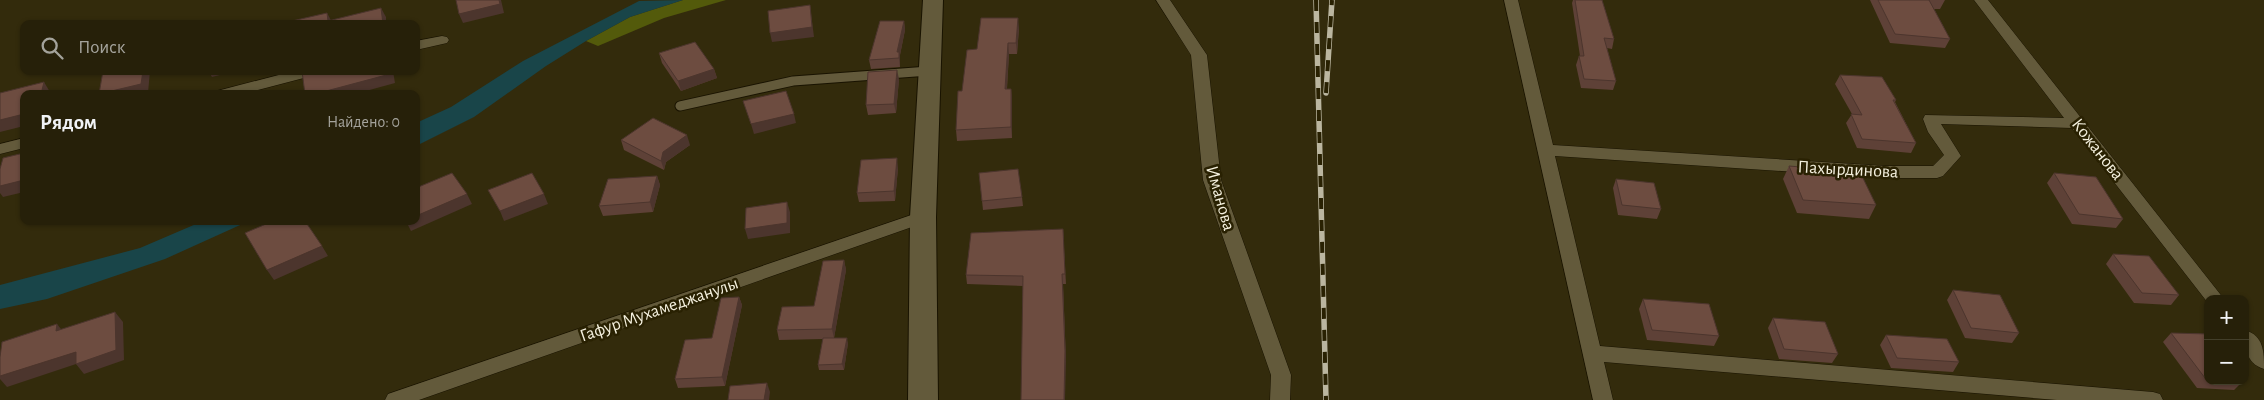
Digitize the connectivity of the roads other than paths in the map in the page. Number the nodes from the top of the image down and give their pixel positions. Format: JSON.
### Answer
{"nodes":[{"id":1,"x":933,"y":0,"type":"edge"},
{"id":2,"x":1163,"y":0,"type":"edge"},
{"id":3,"x":1511,"y":0,"type":"edge"},
{"id":4,"x":1981,"y":0,"type":"edge"},
{"id":5,"x":442,"y":40,"type":"dead end"},
{"id":6,"x":420,"y":45,"type":"edge"},
{"id":7,"x":930,"y":71,"type":"junction"},
{"id":8,"x":298,"y":75,"type":"edge"},
{"id":9,"x":239,"y":90,"type":"edge"},
{"id":10,"x":680,"y":106,"type":"dead end"},
{"id":11,"x":2078,"y":123,"type":"junction"},
{"id":12,"x":20,"y":144,"type":"edge"},
{"id":13,"x":0,"y":149,"type":"edge"},
{"id":14,"x":1546,"y":150,"type":"junction"},
{"id":15,"x":922,"y":217,"type":"junction"},
{"id":16,"x":2212,"y":295,"type":"edge"},
{"id":17,"x":2247,"y":340,"type":"edge"},
{"id":18,"x":1593,"y":353,"type":"junction"},
{"id":19,"x":2264,"y":361,"type":"edge"},
{"id":20,"x":395,"y":400,"type":"edge"},
{"id":21,"x":923,"y":400,"type":"edge"},
{"id":22,"x":1280,"y":400,"type":"edge"},
{"id":23,"x":1603,"y":400,"type":"edge"},
{"id":24,"x":2153,"y":400,"type":"edge"}],
"edges":[{"from":1,"to":7,"type":"main road"},
{"from":2,"to":22,"type":"street","name":"Иманова"},
{"from":3,"to":14,"type":"street"},
{"from":4,"to":11,"type":"street","name":"Кожанова"},
{"from":5,"to":6,"type":"street"},
{"from":7,"to":10,"type":"lane"},
{"from":7,"to":15,"type":"main road"},
{"from":8,"to":9,"type":"street"},
{"from":11,"to":14,"type":"street","name":"Пахырдинова"},
{"from":11,"to":16,"type":"street","name":"Кожанова"},
{"from":12,"to":13,"type":"street"},
{"from":14,"to":18,"type":"street"},
{"from":15,"to":20,"type":"street","name":"Гафур Мухамеджанулы"},
{"from":15,"to":21,"type":"main road"},
{"from":17,"to":19,"type":"street"},
{"from":18,"to":23,"type":"street"},
{"from":18,"to":24,"type":"street"}]}
